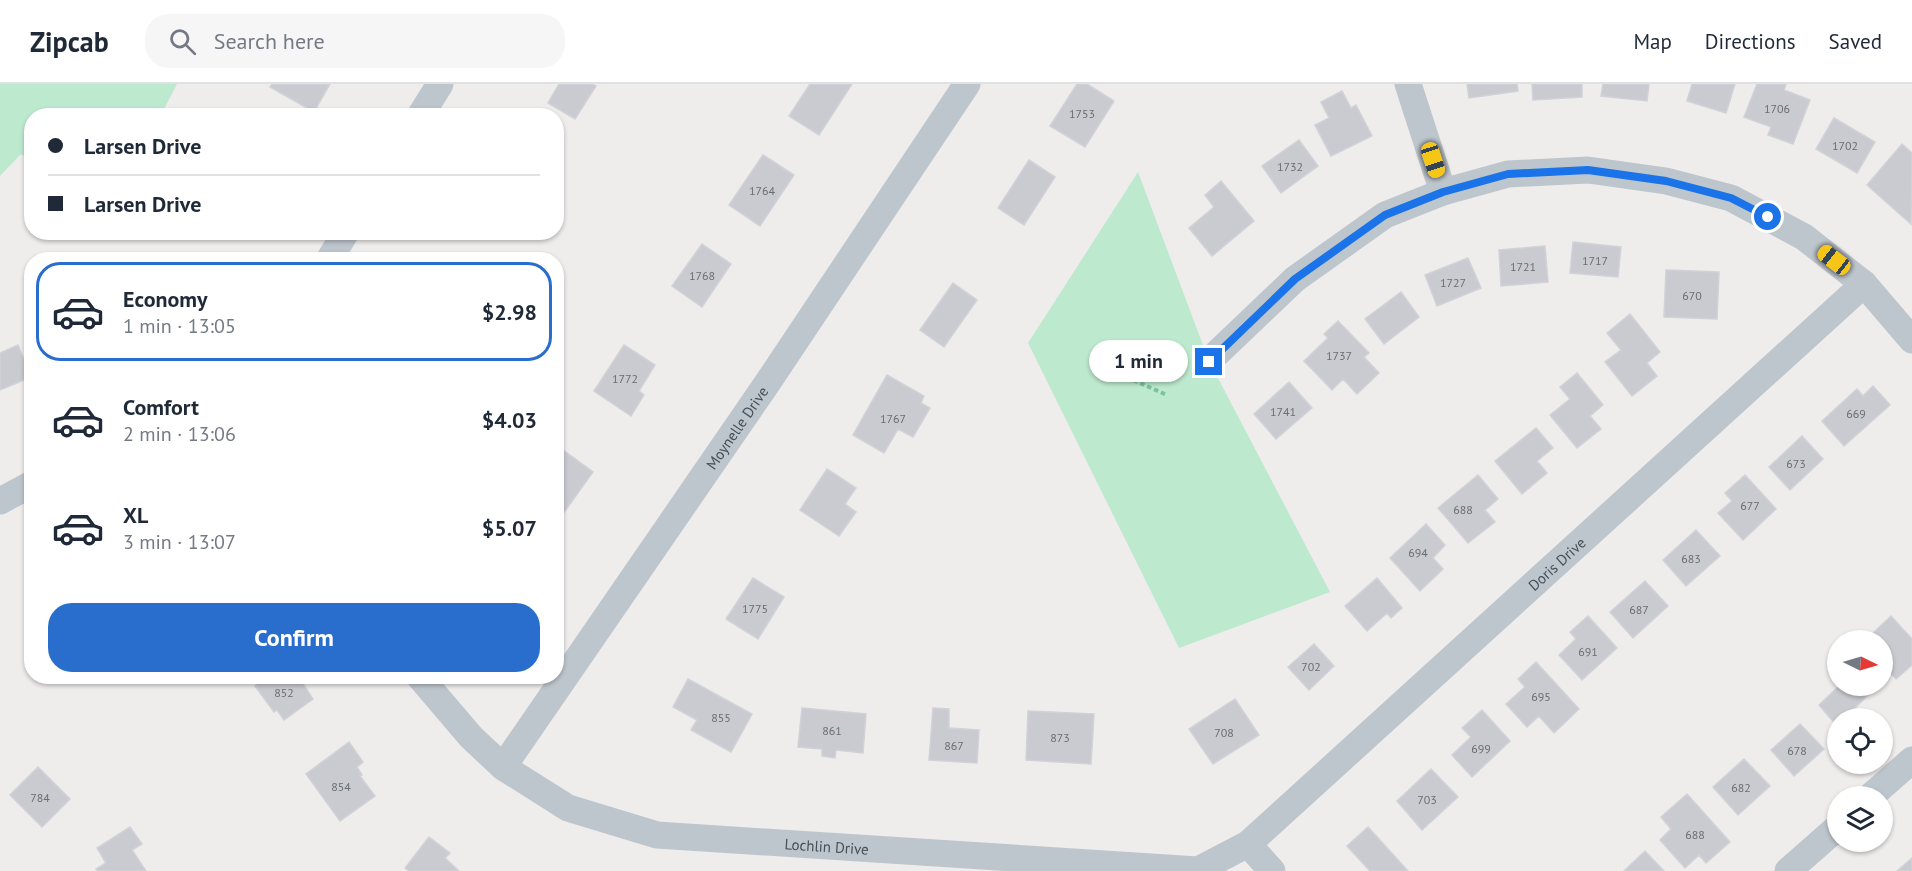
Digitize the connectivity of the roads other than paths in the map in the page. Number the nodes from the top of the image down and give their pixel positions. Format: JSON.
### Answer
{"nodes":[{"id":1,"x":440,"y":84,"type":"edge"},
{"id":2,"x":967,"y":84,"type":"edge"},
{"id":3,"x":1408,"y":84,"type":"edge"},
{"id":4,"x":425,"y":108,"type":"edge"},
{"id":5,"x":1443,"y":192,"type":"junction"},
{"id":6,"x":1864,"y":284,"type":"junction"},
{"id":7,"x":1912,"y":340,"type":"edge"},
{"id":8,"x":1209,"y":362,"type":"dead end"},
{"id":9,"x":24,"y":488,"type":"edge"},
{"id":10,"x":0,"y":501,"type":"edge"},
{"id":11,"x":564,"y":678,"type":"edge"},
{"id":12,"x":426,"y":684,"type":"edge"},
{"id":13,"x":560,"y":684,"type":"edge"},
{"id":14,"x":1912,"y":760,"type":"edge"},
{"id":15,"x":503,"y":767,"type":"junction"},
{"id":16,"x":1882,"y":786,"type":"edge"},
{"id":17,"x":1827,"y":837,"type":"edge"},
{"id":18,"x":1248,"y":844,"type":"junction"},
{"id":19,"x":1272,"y":871,"type":"edge"},
{"id":20,"x":1788,"y":871,"type":"edge"}],
"edges":[{"from":1,"to":4,"type":"street"},
{"from":2,"to":11,"type":"street","name":"Moynelle Drive"},
{"from":3,"to":5,"type":"street"},
{"from":5,"to":6,"type":"street"},
{"from":5,"to":8,"type":"street"},
{"from":6,"to":7,"type":"street"},
{"from":6,"to":18,"type":"street","name":"Doris Drive"},
{"from":9,"to":10,"type":"street"},
{"from":12,"to":15,"type":"street","name":"Lochlin Drive"},
{"from":13,"to":15,"type":"street","name":"Moynelle Drive"},
{"from":14,"to":16,"type":"street"},
{"from":15,"to":18,"type":"street","name":"Lochlin Drive"},
{"from":17,"to":20,"type":"street"},
{"from":18,"to":19,"type":"street"}]}
